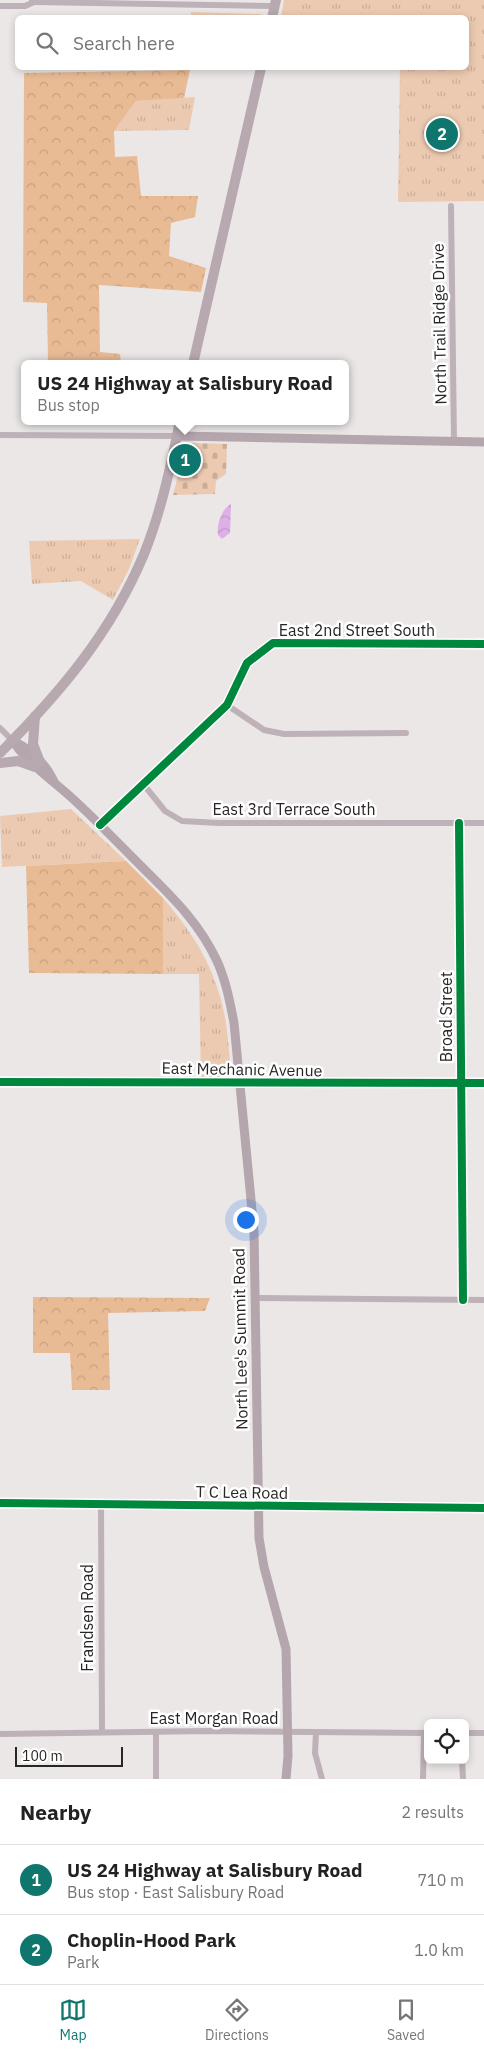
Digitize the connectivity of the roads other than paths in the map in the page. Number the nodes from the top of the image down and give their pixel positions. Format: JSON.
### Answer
{"nodes":[{"id":1,"x":33,"y":1,"type":"edge"},
{"id":2,"x":275,"y":3,"type":"edge"},
{"id":3,"x":0,"y":6,"type":"edge"},
{"id":4,"x":261,"y":70,"type":"edge"},
{"id":5,"x":451,"y":206,"type":"dead end"},
{"id":6,"x":194,"y":360,"type":"edge"},
{"id":7,"x":179,"y":425,"type":"edge"},
{"id":8,"x":0,"y":435,"type":"edge"},
{"id":9,"x":177,"y":436,"type":"junction"},
{"id":10,"x":454,"y":442,"type":"junction"},
{"id":11,"x":484,"y":442,"type":"edge"},
{"id":12,"x":484,"y":644,"type":"edge"},
{"id":13,"x":227,"y":705,"type":"junction"},
{"id":14,"x":35,"y":716,"type":"junction"},
{"id":15,"x":0,"y":728,"type":"edge"},
{"id":16,"x":406,"y":733,"type":"dead end"},
{"id":17,"x":12,"y":740,"type":"junction"},
{"id":18,"x":0,"y":753,"type":"edge"},
{"id":19,"x":0,"y":763,"type":"edge"},
{"id":20,"x":38,"y":765,"type":"junction"},
{"id":21,"x":144,"y":785,"type":"junction"},
{"id":22,"x":459,"y":823,"type":"junction"},
{"id":23,"x":484,"y":823,"type":"edge"},
{"id":24,"x":100,"y":825,"type":"junction"},
{"id":25,"x":0,"y":1082,"type":"edge"},
{"id":26,"x":240,"y":1083,"type":"junction"},
{"id":27,"x":460,"y":1083,"type":"junction"},
{"id":28,"x":484,"y":1083,"type":"edge"},
{"id":29,"x":256,"y":1298,"type":"junction"},
{"id":30,"x":463,"y":1300,"type":"junction"},
{"id":31,"x":484,"y":1300,"type":"edge"},
{"id":32,"x":0,"y":1504,"type":"edge"},
{"id":33,"x":101,"y":1504,"type":"junction"},
{"id":34,"x":258,"y":1507,"type":"junction"},
{"id":35,"x":484,"y":1508,"type":"edge"},
{"id":36,"x":102,"y":1732,"type":"junction"},
{"id":37,"x":156,"y":1732,"type":"junction"},
{"id":38,"x":288,"y":1732,"type":"junction"},
{"id":39,"x":316,"y":1732,"type":"junction"},
{"id":40,"x":424,"y":1733,"type":"edge"},
{"id":41,"x":469,"y":1733,"type":"edge"},
{"id":42,"x":484,"y":1733,"type":"edge"},
{"id":43,"x":0,"y":1734,"type":"edge"},
{"id":44,"x":424,"y":1764,"type":"edge"},
{"id":45,"x":462,"y":1764,"type":"edge"},
{"id":46,"x":156,"y":1779,"type":"edge"},
{"id":47,"x":286,"y":1779,"type":"edge"},
{"id":48,"x":322,"y":1779,"type":"edge"},
{"id":49,"x":423,"y":1779,"type":"edge"},
{"id":50,"x":463,"y":1779,"type":"edge"}],
"edges":[{"from":1,"to":2,"type":"street"},
{"from":1,"to":3,"type":"street"},
{"from":4,"to":6,"type":"main road"},
{"from":5,"to":10,"type":"street","name":"North Trail Ridge Drive"},
{"from":7,"to":9,"type":"main road"},
{"from":8,"to":9,"type":"street"},
{"from":9,"to":10,"type":"main road"},
{"from":9,"to":14,"type":"main road"},
{"from":10,"to":11,"type":"main road"},
{"from":12,"to":13,"type":"street","name":"East 2nd Street South"},
{"from":13,"to":16,"type":"street"},
{"from":13,"to":21,"type":"street","name":"East 2nd Street South"},
{"from":14,"to":17,"type":"main road"},
{"from":14,"to":20,"type":"main road"},
{"from":15,"to":17,"type":"street"},
{"from":17,"to":18,"type":"main road"},
{"from":17,"to":20,"type":"main road","name":"North Lee's Summit Road"},
{"from":19,"to":20,"type":"main road"},
{"from":20,"to":24,"type":"main road","name":"North Lee's Summit Road"},
{"from":21,"to":22,"type":"street","name":"East 3rd Terrace South"},
{"from":21,"to":24,"type":"street","name":"East 2nd Street South"},
{"from":22,"to":23,"type":"street","name":"East 3rd Terrace South"},
{"from":22,"to":27,"type":"street","name":"Broad Street"},
{"from":24,"to":26,"type":"main road","name":"North Lee's Summit Road"},
{"from":25,"to":26,"type":"street","name":"East Mechanic Avenue"},
{"from":26,"to":27,"type":"street","name":"East Mechanic Avenue"},
{"from":26,"to":29,"type":"main road","name":"North Lee's Summit Road"},
{"from":27,"to":28,"type":"street","name":"East Mechanic Avenue"},
{"from":27,"to":30,"type":"street","name":"Broad Street"},
{"from":29,"to":30,"type":"street"},
{"from":29,"to":34,"type":"main road","name":"North Lee's Summit Road"},
{"from":30,"to":31,"type":"street"},
{"from":32,"to":33,"type":"street","name":"T C Lea Road"},
{"from":33,"to":34,"type":"street","name":"T C Lea Road"},
{"from":33,"to":36,"type":"street","name":"Frandsen Road"},
{"from":34,"to":35,"type":"street","name":"T C Lea Road"},
{"from":34,"to":38,"type":"main road","name":"North Lee's Summit Road"},
{"from":36,"to":37,"type":"street","name":"East Morgan Road"},
{"from":36,"to":43,"type":"street","name":"East Morgan Road"},
{"from":37,"to":38,"type":"street","name":"East Morgan Road"},
{"from":37,"to":46,"type":"street"},
{"from":38,"to":39,"type":"street","name":"East Morgan Road"},
{"from":38,"to":47,"type":"main road","name":"North Lee's Summit Road"},
{"from":39,"to":40,"type":"street","name":"East Morgan Road"},
{"from":39,"to":48,"type":"street"},
{"from":41,"to":42,"type":"street"},
{"from":44,"to":49,"type":"street"},
{"from":45,"to":50,"type":"street"}]}
